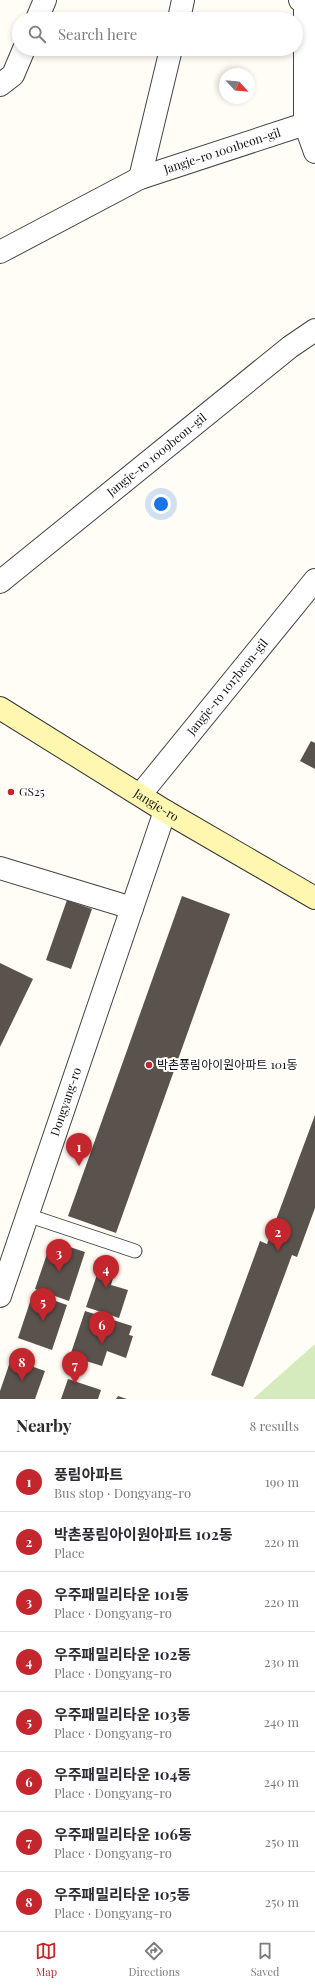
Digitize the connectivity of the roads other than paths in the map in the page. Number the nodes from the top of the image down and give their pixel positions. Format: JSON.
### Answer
{"nodes":[{"id":1,"x":45,"y":0,"type":"edge"},
{"id":2,"x":183,"y":0,"type":"edge"},
{"id":3,"x":304,"y":1,"type":"edge"},
{"id":4,"x":40,"y":12,"type":"edge"},
{"id":5,"x":180,"y":12,"type":"edge"},
{"id":6,"x":21,"y":56,"type":"edge"},
{"id":7,"x":169,"y":56,"type":"edge"},
{"id":8,"x":0,"y":85,"type":"edge"},
{"id":9,"x":304,"y":124,"type":"junction"},
{"id":10,"x":315,"y":152,"type":"edge"},
{"id":11,"x":140,"y":178,"type":"junction"},
{"id":12,"x":2,"y":248,"type":"edge"},
{"id":13,"x":315,"y":330,"type":"edge"},
{"id":14,"x":315,"y":580,"type":"edge"},
{"id":15,"x":0,"y":582,"type":"edge"},
{"id":16,"x":0,"y":708,"type":"edge"},
{"id":17,"x":140,"y":795,"type":"junction"},
{"id":18,"x":165,"y":811,"type":"junction"},
{"id":19,"x":0,"y":868,"type":"edge"},
{"id":20,"x":315,"y":898,"type":"edge"},
{"id":21,"x":132,"y":908,"type":"junction"},
{"id":22,"x":27,"y":1215,"type":"junction"},
{"id":23,"x":135,"y":1251,"type":"dead end"},
{"id":24,"x":0,"y":1296,"type":"edge"}],
"edges":[{"from":1,"to":4,"type":"street"},
{"from":2,"to":5,"type":"street"},
{"from":3,"to":9,"type":"street"},
{"from":6,"to":8,"type":"street"},
{"from":7,"to":11,"type":"street"},
{"from":9,"to":10,"type":"street"},
{"from":9,"to":11,"type":"street","name":"Jangje-ro 1001beon-gil"},
{"from":11,"to":12,"type":"street","name":"Jangje-ro 1001beon-gil"},
{"from":13,"to":15,"type":"street","name":"Jangje-ro 1009beon-gil"},
{"from":14,"to":17,"type":"street","name":"Jangje-ro 1017beon-gil"},
{"from":16,"to":17,"type":"main road","name":"Jangje-ro"},
{"from":17,"to":18,"type":"main road","name":"Jangje-ro"},
{"from":18,"to":20,"type":"main road","name":"Jangje-ro"},
{"from":18,"to":21,"type":"street","name":"Dongyang-ro"},
{"from":19,"to":21,"type":"street"},
{"from":21,"to":22,"type":"street","name":"Dongyang-ro"},
{"from":22,"to":23,"type":"lane"},
{"from":22,"to":24,"type":"street","name":"Dongyang-ro"}]}
